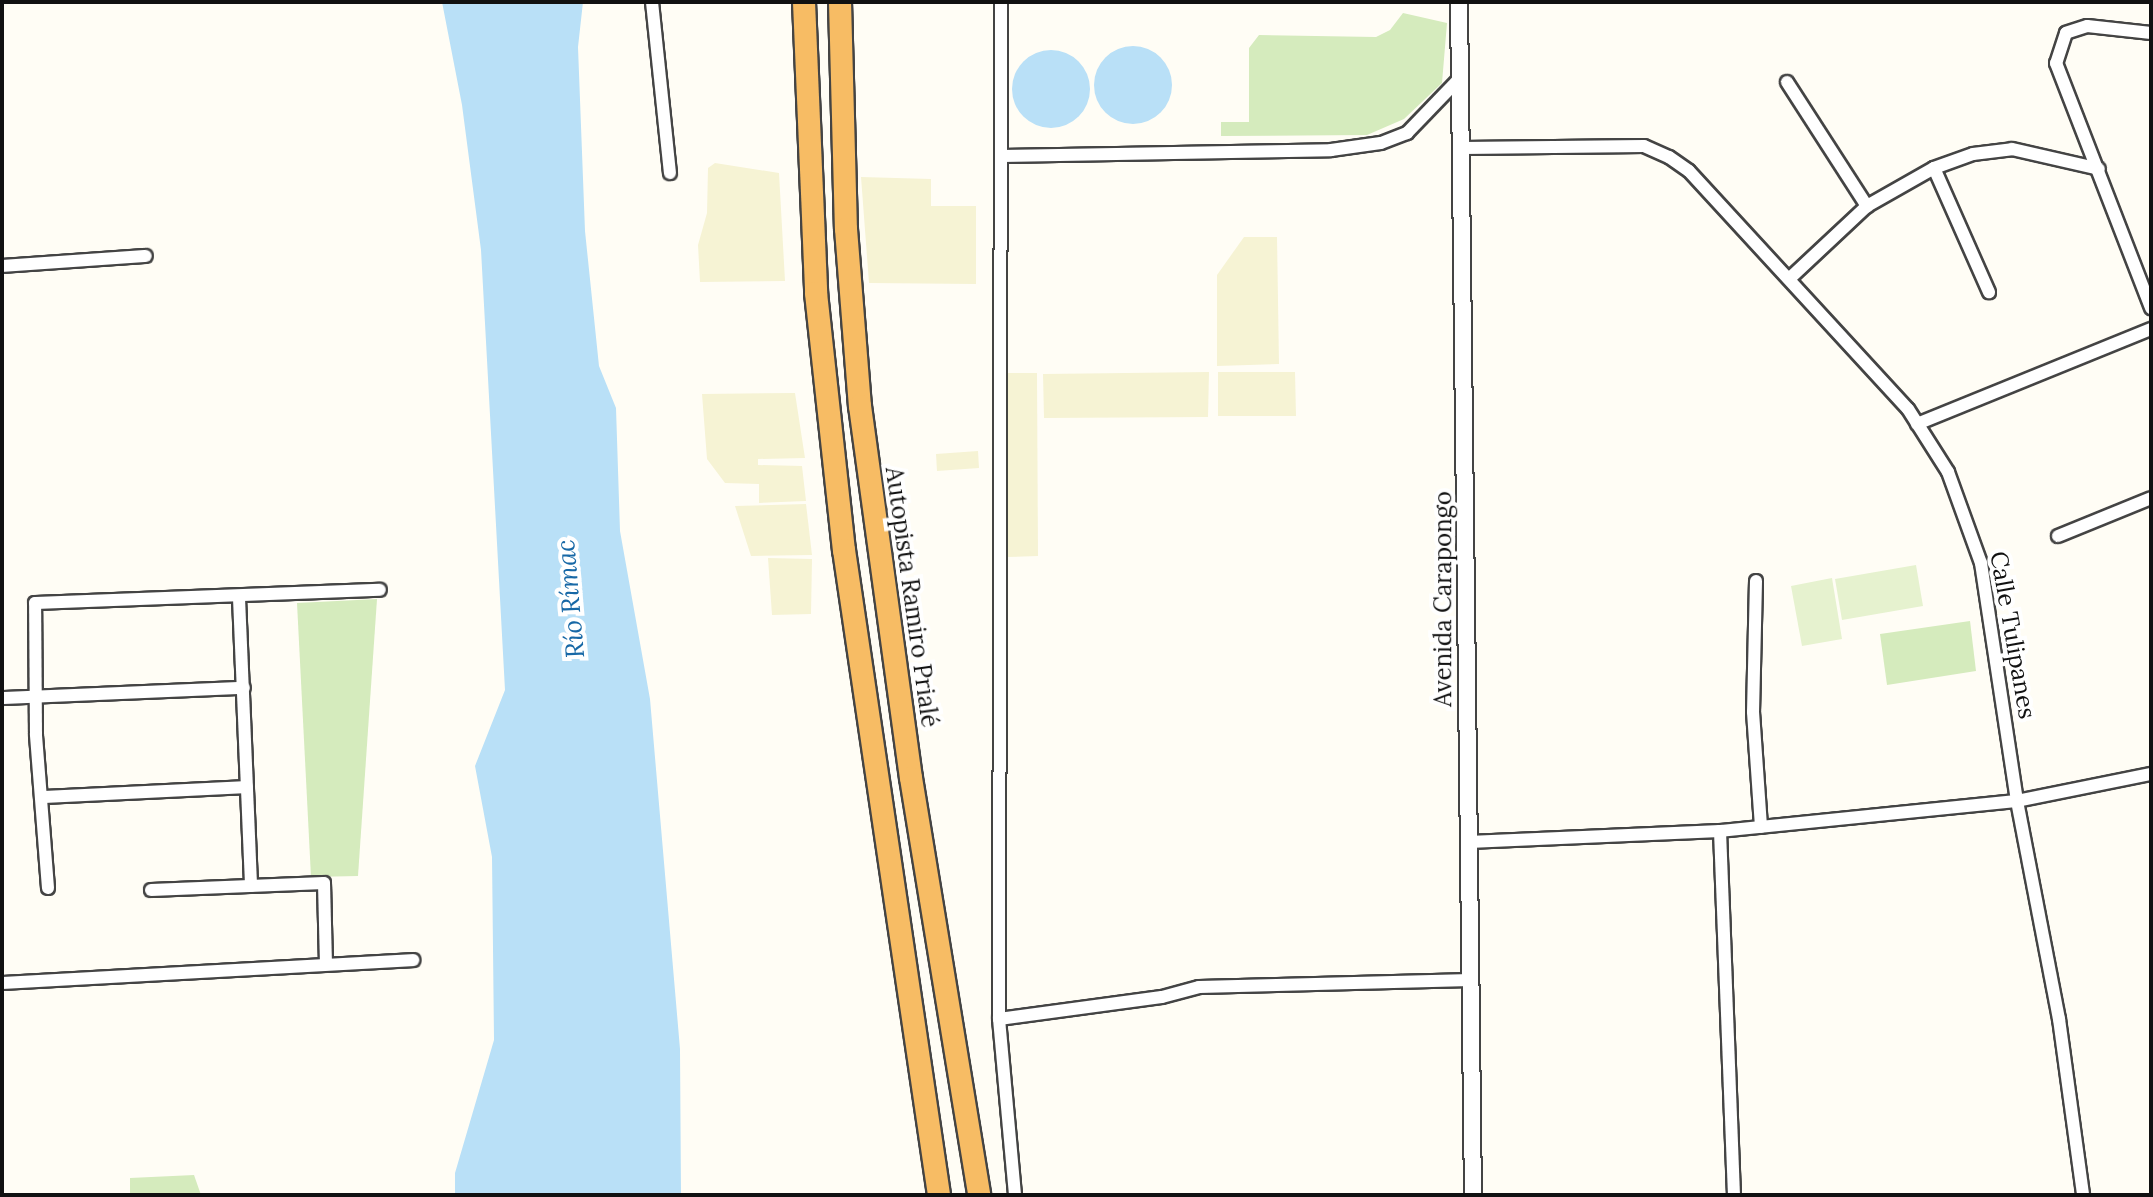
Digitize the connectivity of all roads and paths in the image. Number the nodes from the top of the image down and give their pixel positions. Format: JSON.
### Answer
{"nodes":[{"id":1,"x":652,"y":2,"type":"edge"},
{"id":2,"x":804,"y":2,"type":"edge"},
{"id":3,"x":840,"y":2,"type":"edge"},
{"id":4,"x":1001,"y":2,"type":"edge"},
{"id":5,"x":1459,"y":2,"type":"edge"},
{"id":6,"x":2151,"y":33,"type":"edge"},
{"id":7,"x":1458,"y":80,"type":"junction"},
{"id":8,"x":1787,"y":82,"type":"dead end"},
{"id":9,"x":1463,"y":148,"type":"junction"},
{"id":10,"x":1002,"y":156,"type":"junction"},
{"id":11,"x":1934,"y":168,"type":"junction"},
{"id":12,"x":2099,"y":169,"type":"junction"},
{"id":13,"x":670,"y":173,"type":"dead end"},
{"id":14,"x":1867,"y":206,"type":"junction"},
{"id":15,"x":146,"y":256,"type":"dead end"},
{"id":16,"x":2,"y":266,"type":"edge"},
{"id":17,"x":1789,"y":279,"type":"junction"},
{"id":18,"x":1989,"y":292,"type":"dead end"},
{"id":19,"x":2151,"y":308,"type":"edge"},
{"id":20,"x":2151,"y":329,"type":"edge"},
{"id":21,"x":1917,"y":424,"type":"junction"},
{"id":22,"x":2151,"y":498,"type":"edge"},
{"id":23,"x":2058,"y":536,"type":"dead end"},
{"id":24,"x":1756,"y":581,"type":"dead end"},
{"id":25,"x":380,"y":590,"type":"dead end"},
{"id":26,"x":239,"y":598,"type":"junction"},
{"id":27,"x":244,"y":688,"type":"junction"},
{"id":28,"x":35,"y":696,"type":"junction"},
{"id":29,"x":2,"y":698,"type":"edge"},
{"id":30,"x":2151,"y":774,"type":"edge"},
{"id":31,"x":247,"y":787,"type":"junction"},
{"id":32,"x":45,"y":797,"type":"junction"},
{"id":33,"x":2017,"y":801,"type":"junction"},
{"id":34,"x":1761,"y":827,"type":"junction"},
{"id":35,"x":1720,"y":831,"type":"junction"},
{"id":36,"x":1469,"y":842,"type":"junction"},
{"id":37,"x":251,"y":886,"type":"junction"},
{"id":38,"x":48,"y":888,"type":"dead end"},
{"id":39,"x":151,"y":890,"type":"dead end"},
{"id":40,"x":413,"y":960,"type":"dead end"},
{"id":41,"x":326,"y":963,"type":"junction"},
{"id":42,"x":1471,"y":980,"type":"junction"},
{"id":43,"x":2,"y":983,"type":"edge"},
{"id":44,"x":999,"y":1019,"type":"junction"},
{"id":45,"x":939,"y":1195,"type":"edge"},
{"id":46,"x":979,"y":1195,"type":"edge"},
{"id":47,"x":1015,"y":1195,"type":"edge"},
{"id":48,"x":1473,"y":1195,"type":"edge"},
{"id":49,"x":1734,"y":1195,"type":"edge"},
{"id":50,"x":2083,"y":1195,"type":"edge"}],
"edges":[{"from":1,"to":13,"type":"street"},
{"from":2,"to":45,"type":"highway"},
{"from":3,"to":46,"type":"highway","name":"Autopista Ramiro Prialé"},
{"from":4,"to":10,"type":"street"},
{"from":5,"to":7,"type":"street","name":"Avenida Carapongo"},
{"from":6,"to":12,"type":"street"},
{"from":7,"to":9,"type":"street","name":"Avenida Carapongo"},
{"from":7,"to":10,"type":"street"},
{"from":8,"to":14,"type":"street"},
{"from":9,"to":17,"type":"street","name":"Calle Tulipanes"},
{"from":9,"to":36,"type":"street","name":"Avenida Carapongo"},
{"from":10,"to":44,"type":"street"},
{"from":11,"to":12,"type":"street"},
{"from":11,"to":14,"type":"street"},
{"from":11,"to":18,"type":"street"},
{"from":12,"to":19,"type":"street"},
{"from":14,"to":17,"type":"street"},
{"from":15,"to":16,"type":"street"},
{"from":17,"to":21,"type":"street","name":"Calle Tulipanes"},
{"from":20,"to":21,"type":"street"},
{"from":21,"to":33,"type":"street","name":"Calle Tulipanes"},
{"from":22,"to":23,"type":"street"},
{"from":24,"to":34,"type":"street"},
{"from":25,"to":26,"type":"street"},
{"from":26,"to":27,"type":"street"},
{"from":26,"to":28,"type":"street"},
{"from":27,"to":28,"type":"street"},
{"from":27,"to":31,"type":"street"},
{"from":28,"to":29,"type":"street"},
{"from":28,"to":32,"type":"street"},
{"from":30,"to":33,"type":"street"},
{"from":31,"to":32,"type":"street"},
{"from":31,"to":37,"type":"street"},
{"from":32,"to":38,"type":"street"},
{"from":33,"to":34,"type":"street"},
{"from":33,"to":50,"type":"street","name":"Calle Tulipanes"},
{"from":34,"to":35,"type":"street"},
{"from":35,"to":36,"type":"street"},
{"from":35,"to":49,"type":"street"},
{"from":36,"to":42,"type":"street","name":"Avenida Carapongo"},
{"from":37,"to":39,"type":"street"},
{"from":37,"to":41,"type":"street"},
{"from":40,"to":41,"type":"street"},
{"from":41,"to":43,"type":"street"},
{"from":42,"to":44,"type":"street"},
{"from":42,"to":48,"type":"street","name":"Avenida Carapongo"},
{"from":44,"to":47,"type":"street"}]}
